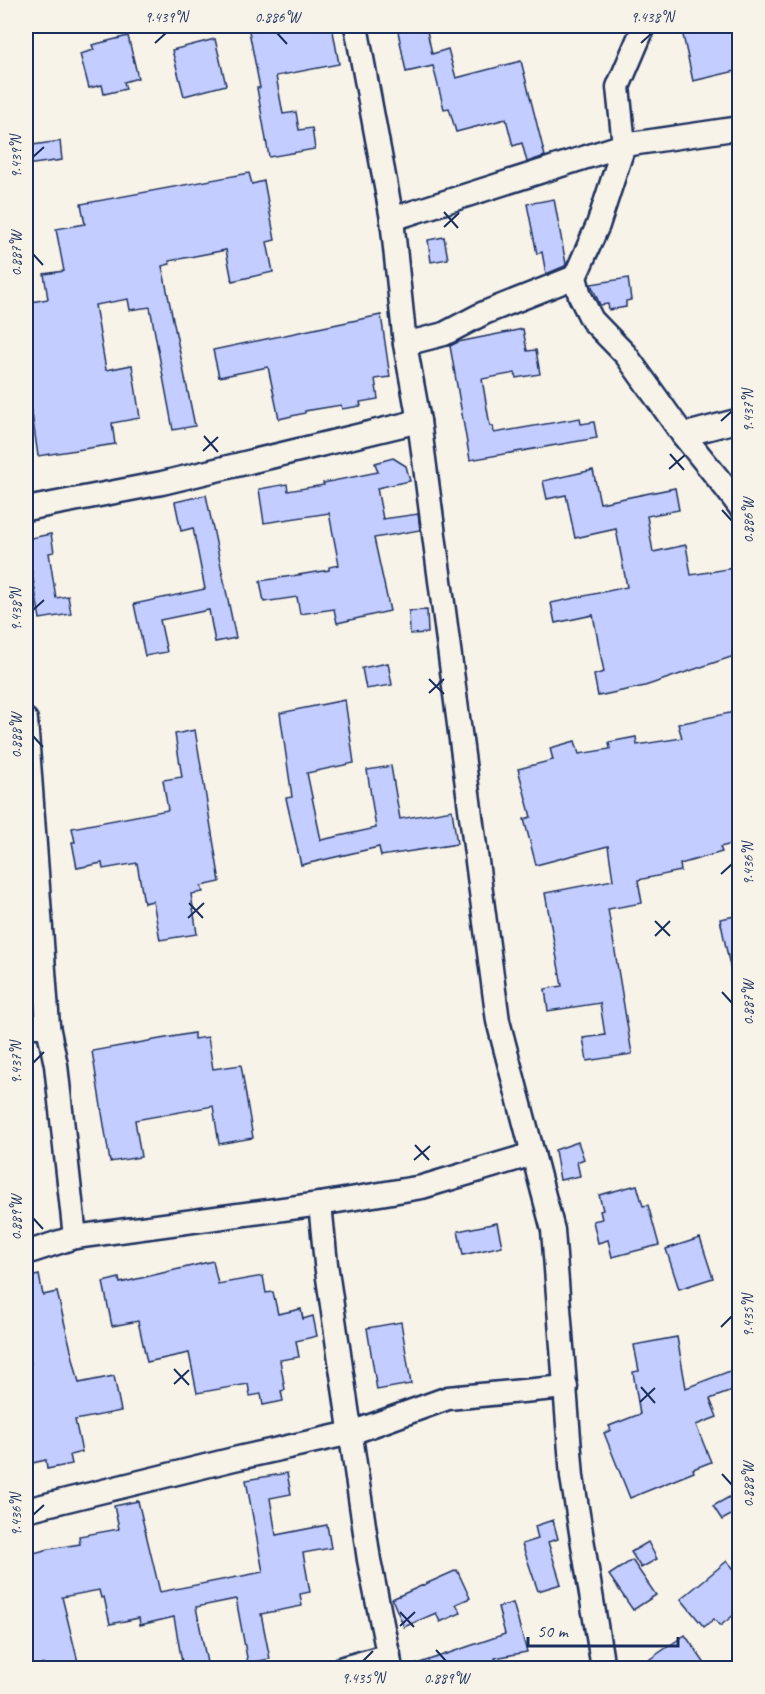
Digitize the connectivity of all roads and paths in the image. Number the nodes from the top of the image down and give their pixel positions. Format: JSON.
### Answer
{"nodes":[{"id":1,"x":356,"y":26,"type":"edge"},
{"id":2,"x":644,"y":26,"type":"edge"},
{"id":3,"x":740,"y":128,"type":"edge"},
{"id":4,"x":624,"y":145,"type":"junction"},
{"id":5,"x":392,"y":219,"type":"junction"},
{"id":6,"x":575,"y":278,"type":"junction"},
{"id":7,"x":405,"y":344,"type":"junction"},
{"id":8,"x":740,"y":420,"type":"edge"},
{"id":9,"x":418,"y":421,"type":"junction"},
{"id":10,"x":683,"y":435,"type":"junction"},
{"id":11,"x":740,"y":507,"type":"edge"},
{"id":12,"x":26,"y":509,"type":"edge"},
{"id":13,"x":26,"y":726,"type":"edge"},
{"id":14,"x":26,"y":1026,"type":"edge"},
{"id":15,"x":48,"y":1026,"type":"junction"},
{"id":16,"x":533,"y":1154,"type":"junction"},
{"id":17,"x":320,"y":1204,"type":"junction"},
{"id":18,"x":75,"y":1237,"type":"junction"},
{"id":19,"x":26,"y":1253,"type":"edge"},
{"id":20,"x":566,"y":1387,"type":"junction"},
{"id":21,"x":351,"y":1433,"type":"junction"},
{"id":22,"x":26,"y":1510,"type":"edge"},
{"id":23,"x":390,"y":1662,"type":"edge"},
{"id":24,"x":343,"y":1668,"type":"edge"},
{"id":25,"x":603,"y":1668,"type":"edge"}],
"edges":[{"from":1,"to":5,"type":"street"},
{"from":2,"to":4,"type":"street"},
{"from":3,"to":4,"type":"street"},
{"from":4,"to":5,"type":"street"},
{"from":4,"to":6,"type":"street"},
{"from":5,"to":7,"type":"street"},
{"from":6,"to":7,"type":"street"},
{"from":6,"to":10,"type":"street"},
{"from":7,"to":9,"type":"street"},
{"from":8,"to":10,"type":"street"},
{"from":9,"to":12,"type":"street"},
{"from":9,"to":16,"type":"street"},
{"from":10,"to":11,"type":"street"},
{"from":13,"to":15,"type":"street"},
{"from":14,"to":15,"type":"street"},
{"from":15,"to":18,"type":"street"},
{"from":16,"to":17,"type":"street"},
{"from":16,"to":20,"type":"street"},
{"from":17,"to":18,"type":"street"},
{"from":17,"to":21,"type":"street"},
{"from":18,"to":19,"type":"street"},
{"from":20,"to":21,"type":"street"},
{"from":20,"to":25,"type":"street"},
{"from":21,"to":22,"type":"street"},
{"from":21,"to":23,"type":"street"},
{"from":23,"to":24,"type":"street"}]}
